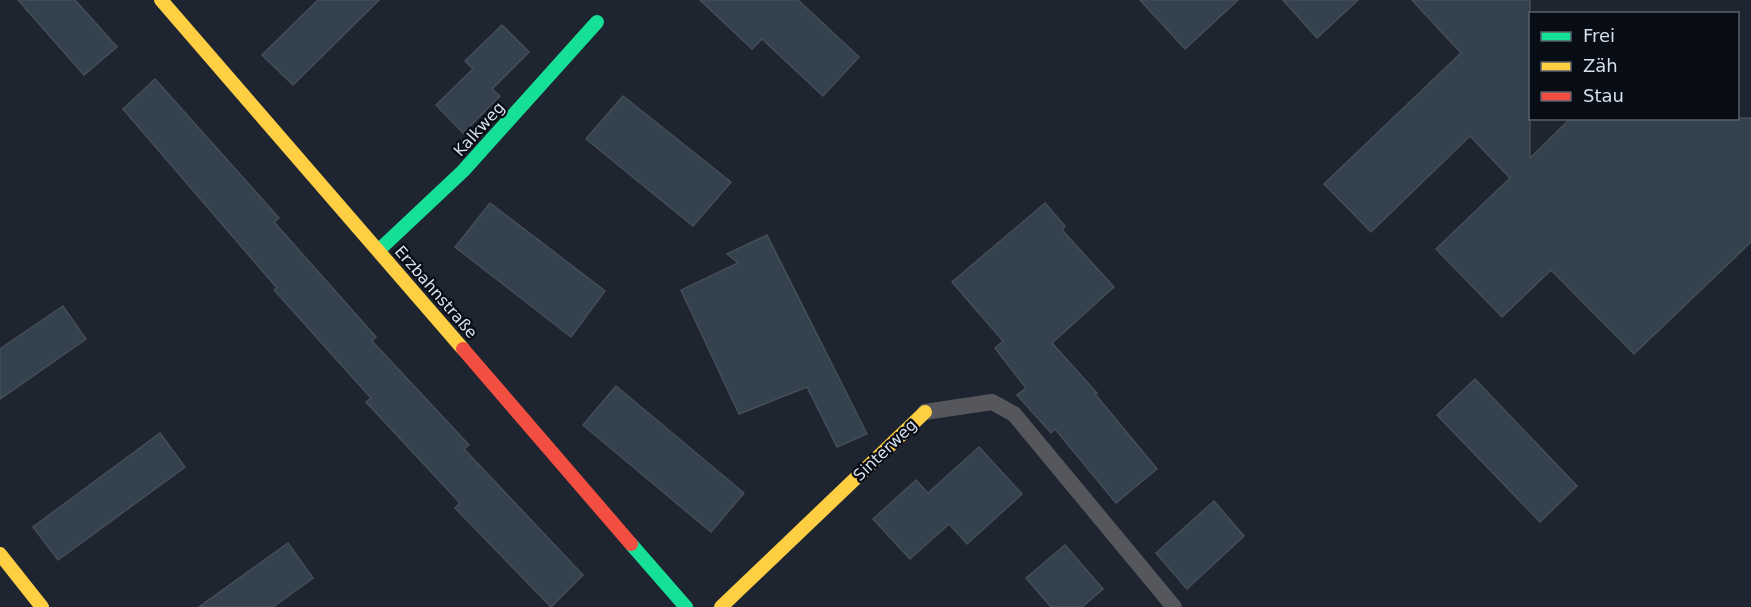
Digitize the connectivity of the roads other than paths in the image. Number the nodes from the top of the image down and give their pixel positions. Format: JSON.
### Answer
{"nodes":[{"id":1,"x":161,"y":0,"type":"edge"},
{"id":2,"x":597,"y":22,"type":"dead end"},
{"id":3,"x":379,"y":250,"type":"junction"},
{"id":4,"x":924,"y":412,"type":"joint"},
{"id":5,"x":0,"y":554,"type":"edge"},
{"id":6,"x":42,"y":607,"type":"edge"},
{"id":7,"x":686,"y":607,"type":"edge"},
{"id":8,"x":721,"y":607,"type":"edge"},
{"id":9,"x":1174,"y":607,"type":"edge"}],
"edges":[{"from":1,"to":3,"type":"street","name":"Erzbahnstraße"},
{"from":2,"to":3,"type":"street","name":"Kalkweg"},
{"from":3,"to":7,"type":"street","name":"Erzbahnstraße"},
{"from":4,"to":8,"type":"street","name":"Sinterweg"},
{"from":4,"to":9,"type":"lane","name":"Sinterweg"},
{"from":5,"to":6,"type":"street"}]}
